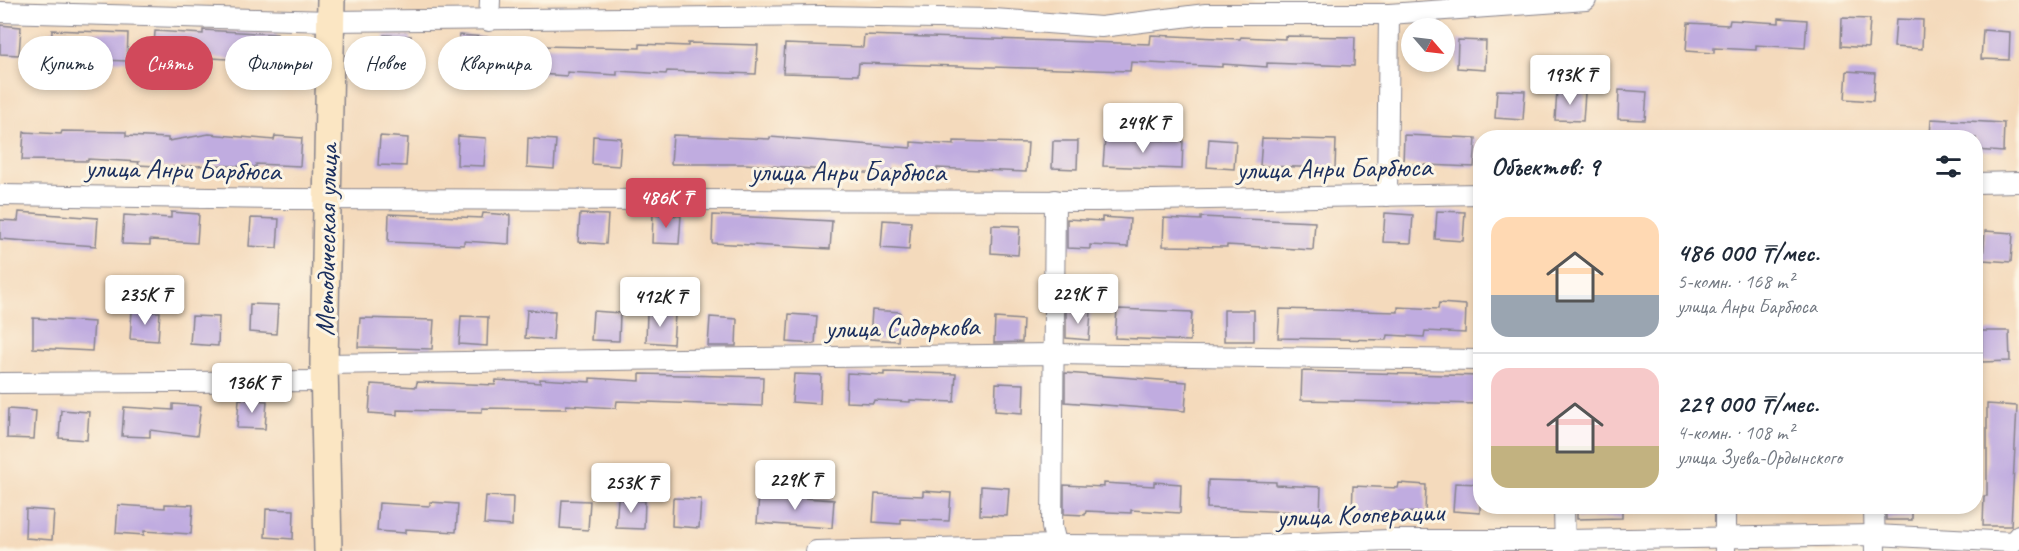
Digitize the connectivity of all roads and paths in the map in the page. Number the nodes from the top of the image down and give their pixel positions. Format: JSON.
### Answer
{"nodes":[{"id":1,"x":490,"y":0,"type":"edge"},
{"id":2,"x":1586,"y":0,"type":"edge"},
{"id":3,"x":1206,"y":7,"type":"edge"},
{"id":4,"x":822,"y":8,"type":"edge"},
{"id":5,"x":657,"y":9,"type":"edge"},
{"id":6,"x":994,"y":9,"type":"edge"},
{"id":7,"x":331,"y":10,"type":"edge"},
{"id":8,"x":0,"y":12,"type":"edge"},
{"id":9,"x":1389,"y":14,"type":"junction"},
{"id":10,"x":489,"y":21,"type":"junction"},
{"id":11,"x":2019,"y":182,"type":"edge"},
{"id":12,"x":1983,"y":183,"type":"edge"},
{"id":13,"x":1473,"y":194,"type":"edge"},
{"id":14,"x":0,"y":195,"type":"edge"},
{"id":15,"x":1387,"y":196,"type":"junction"},
{"id":16,"x":326,"y":197,"type":"junction"},
{"id":17,"x":1054,"y":200,"type":"junction"},
{"id":18,"x":1053,"y":354,"type":"junction"},
{"id":19,"x":1473,"y":360,"type":"edge"},
{"id":20,"x":324,"y":372,"type":"junction"},
{"id":21,"x":0,"y":383,"type":"edge"},
{"id":22,"x":1564,"y":514,"type":"edge"},
{"id":23,"x":1725,"y":514,"type":"edge"},
{"id":24,"x":1874,"y":514,"type":"edge"},
{"id":25,"x":2016,"y":538,"type":"edge"},
{"id":26,"x":1875,"y":543,"type":"edge"},
{"id":27,"x":1725,"y":544,"type":"edge"},
{"id":28,"x":1390,"y":545,"type":"edge"},
{"id":29,"x":1565,"y":546,"type":"edge"},
{"id":30,"x":1057,"y":548,"type":"edge"},
{"id":31,"x":1239,"y":549,"type":"edge"},
{"id":32,"x":889,"y":550,"type":"edge"},
{"id":33,"x":328,"y":551,"type":"edge"},
{"id":34,"x":816,"y":551,"type":"edge"}],
"edges":[{"from":1,"to":10,"type":"street"},
{"from":2,"to":9,"type":"street"},
{"from":3,"to":6,"type":"street"},
{"from":3,"to":9,"type":"street"},
{"from":4,"to":5,"type":"street"},
{"from":4,"to":6,"type":"street"},
{"from":5,"to":10,"type":"street"},
{"from":7,"to":8,"type":"street"},
{"from":7,"to":10,"type":"street"},
{"from":7,"to":16,"type":"main road","name":"Методическая улица"},
{"from":9,"to":15,"type":"street"},
{"from":11,"to":12,"type":"street"},
{"from":13,"to":15,"type":"street","name":"улица Анри Барбюса"},
{"from":14,"to":16,"type":"street","name":"улица Анри Барбюса"},
{"from":15,"to":17,"type":"street","name":"улица Анри Барбюса"},
{"from":16,"to":17,"type":"street","name":"улица Анри Барбюса"},
{"from":16,"to":20,"type":"main road","name":"Методическая улица"},
{"from":17,"to":18,"type":"street"},
{"from":18,"to":19,"type":"street","name":"улица Сидоркова"},
{"from":18,"to":20,"type":"street","name":"улица Сидоркова"},
{"from":18,"to":30,"type":"street"},
{"from":20,"to":21,"type":"street","name":"улица Сидоркова"},
{"from":20,"to":33,"type":"main road","name":"Методическая улица"},
{"from":22,"to":29,"type":"street"},
{"from":23,"to":27,"type":"street"},
{"from":24,"to":26,"type":"street"},
{"from":25,"to":26,"type":"street","name":"улица Кооперации"},
{"from":26,"to":27,"type":"street","name":"улица Кооперации"},
{"from":27,"to":29,"type":"street","name":"улица Кооперации"},
{"from":28,"to":29,"type":"street","name":"улица Кооперации"},
{"from":28,"to":31,"type":"street","name":"улица Кооперации"},
{"from":30,"to":31,"type":"street","name":"улица Кооперации"},
{"from":30,"to":32,"type":"street","name":"улица Кооперации"},
{"from":32,"to":34,"type":"street","name":"улица Кооперации"}]}
